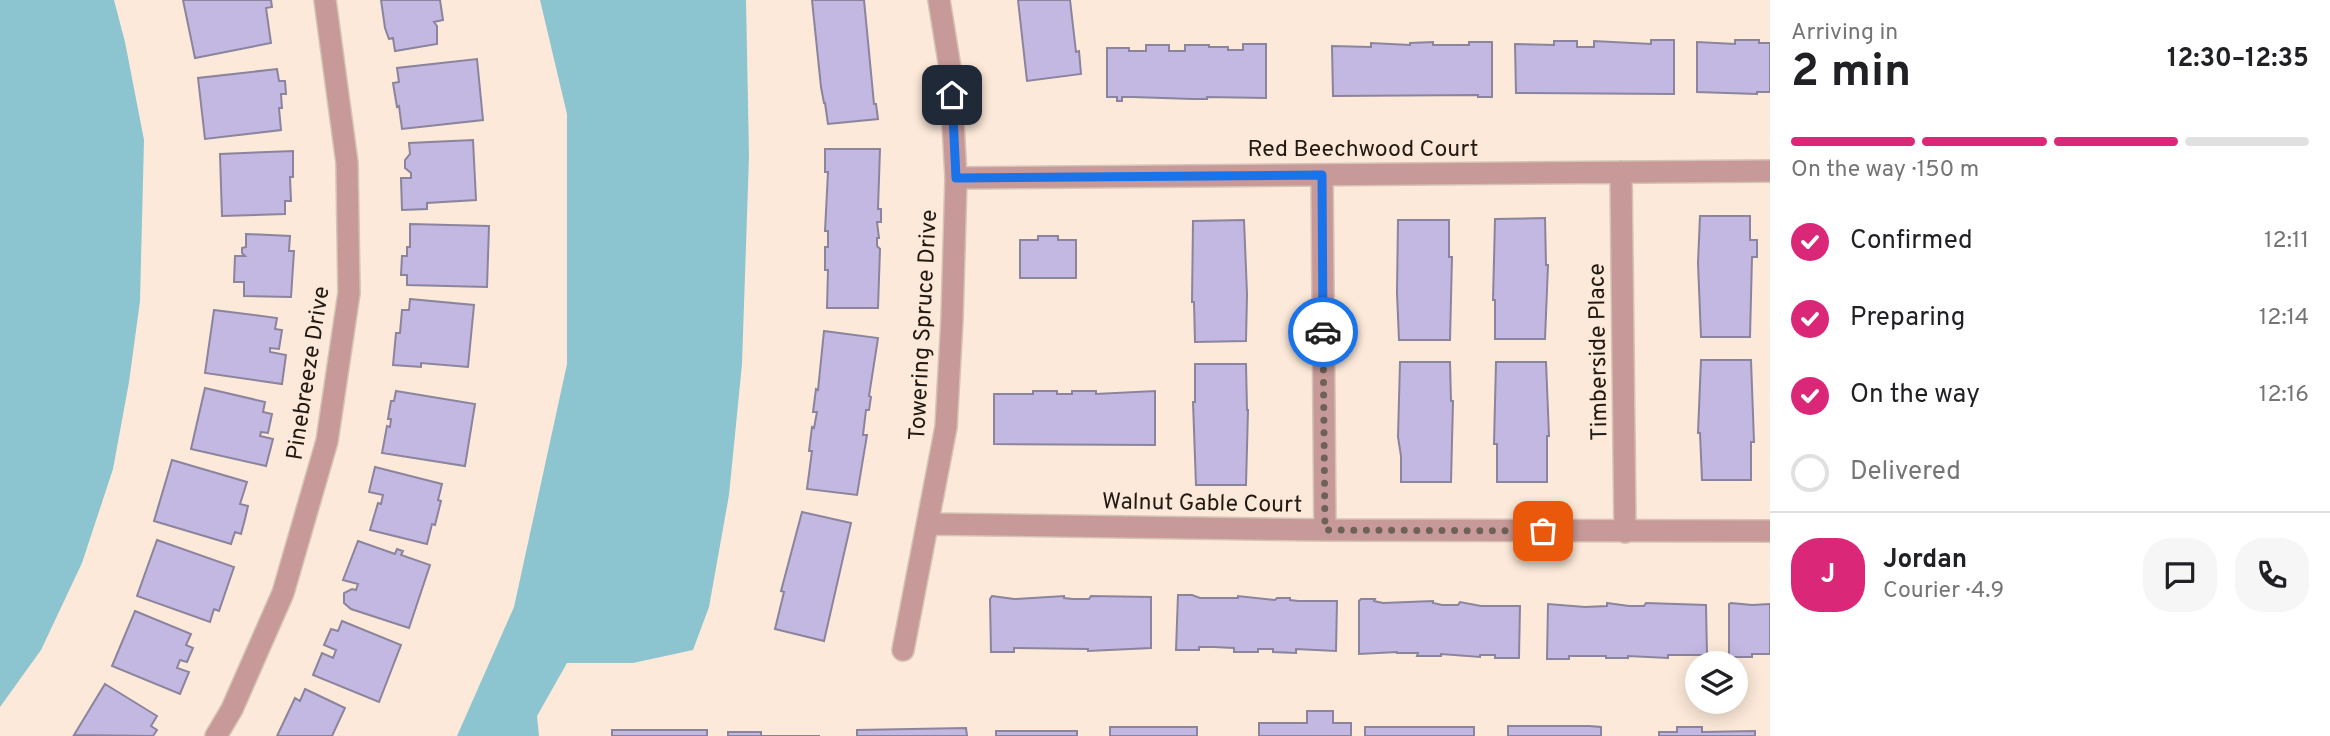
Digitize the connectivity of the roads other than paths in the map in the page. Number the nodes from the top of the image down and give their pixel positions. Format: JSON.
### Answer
{"nodes":[{"id":1,"x":325,"y":0,"type":"edge"},
{"id":2,"x":939,"y":0,"type":"edge"},
{"id":3,"x":1770,"y":171,"type":"edge"},
{"id":4,"x":1621,"y":172,"type":"junction"},
{"id":5,"x":1322,"y":175,"type":"junction"},
{"id":6,"x":956,"y":178,"type":"junction"},
{"id":7,"x":928,"y":524,"type":"junction"},
{"id":8,"x":1325,"y":530,"type":"junction"},
{"id":9,"x":1770,"y":531,"type":"edge"},
{"id":10,"x":1625,"y":532,"type":"junction"},
{"id":11,"x":903,"y":650,"type":"dead end"},
{"id":12,"x":216,"y":736,"type":"edge"}],
"edges":[{"from":1,"to":12,"type":"street","name":"Pinebreeze Drive"},
{"from":2,"to":6,"type":"street","name":"Towering Spruce Drive"},
{"from":3,"to":4,"type":"street","name":"Red Beechwood Court"},
{"from":4,"to":5,"type":"street","name":"Red Beechwood Court"},
{"from":4,"to":10,"type":"street","name":"Timberside Place"},
{"from":5,"to":6,"type":"street","name":"Red Beechwood Court"},
{"from":5,"to":8,"type":"street"},
{"from":6,"to":7,"type":"street","name":"Towering Spruce Drive"},
{"from":7,"to":8,"type":"street","name":"Walnut Gable Court"},
{"from":7,"to":11,"type":"street","name":"Towering Spruce Drive"},
{"from":8,"to":10,"type":"street","name":"Walnut Gable Court"},
{"from":9,"to":10,"type":"street","name":"Walnut Gable Court"}]}
